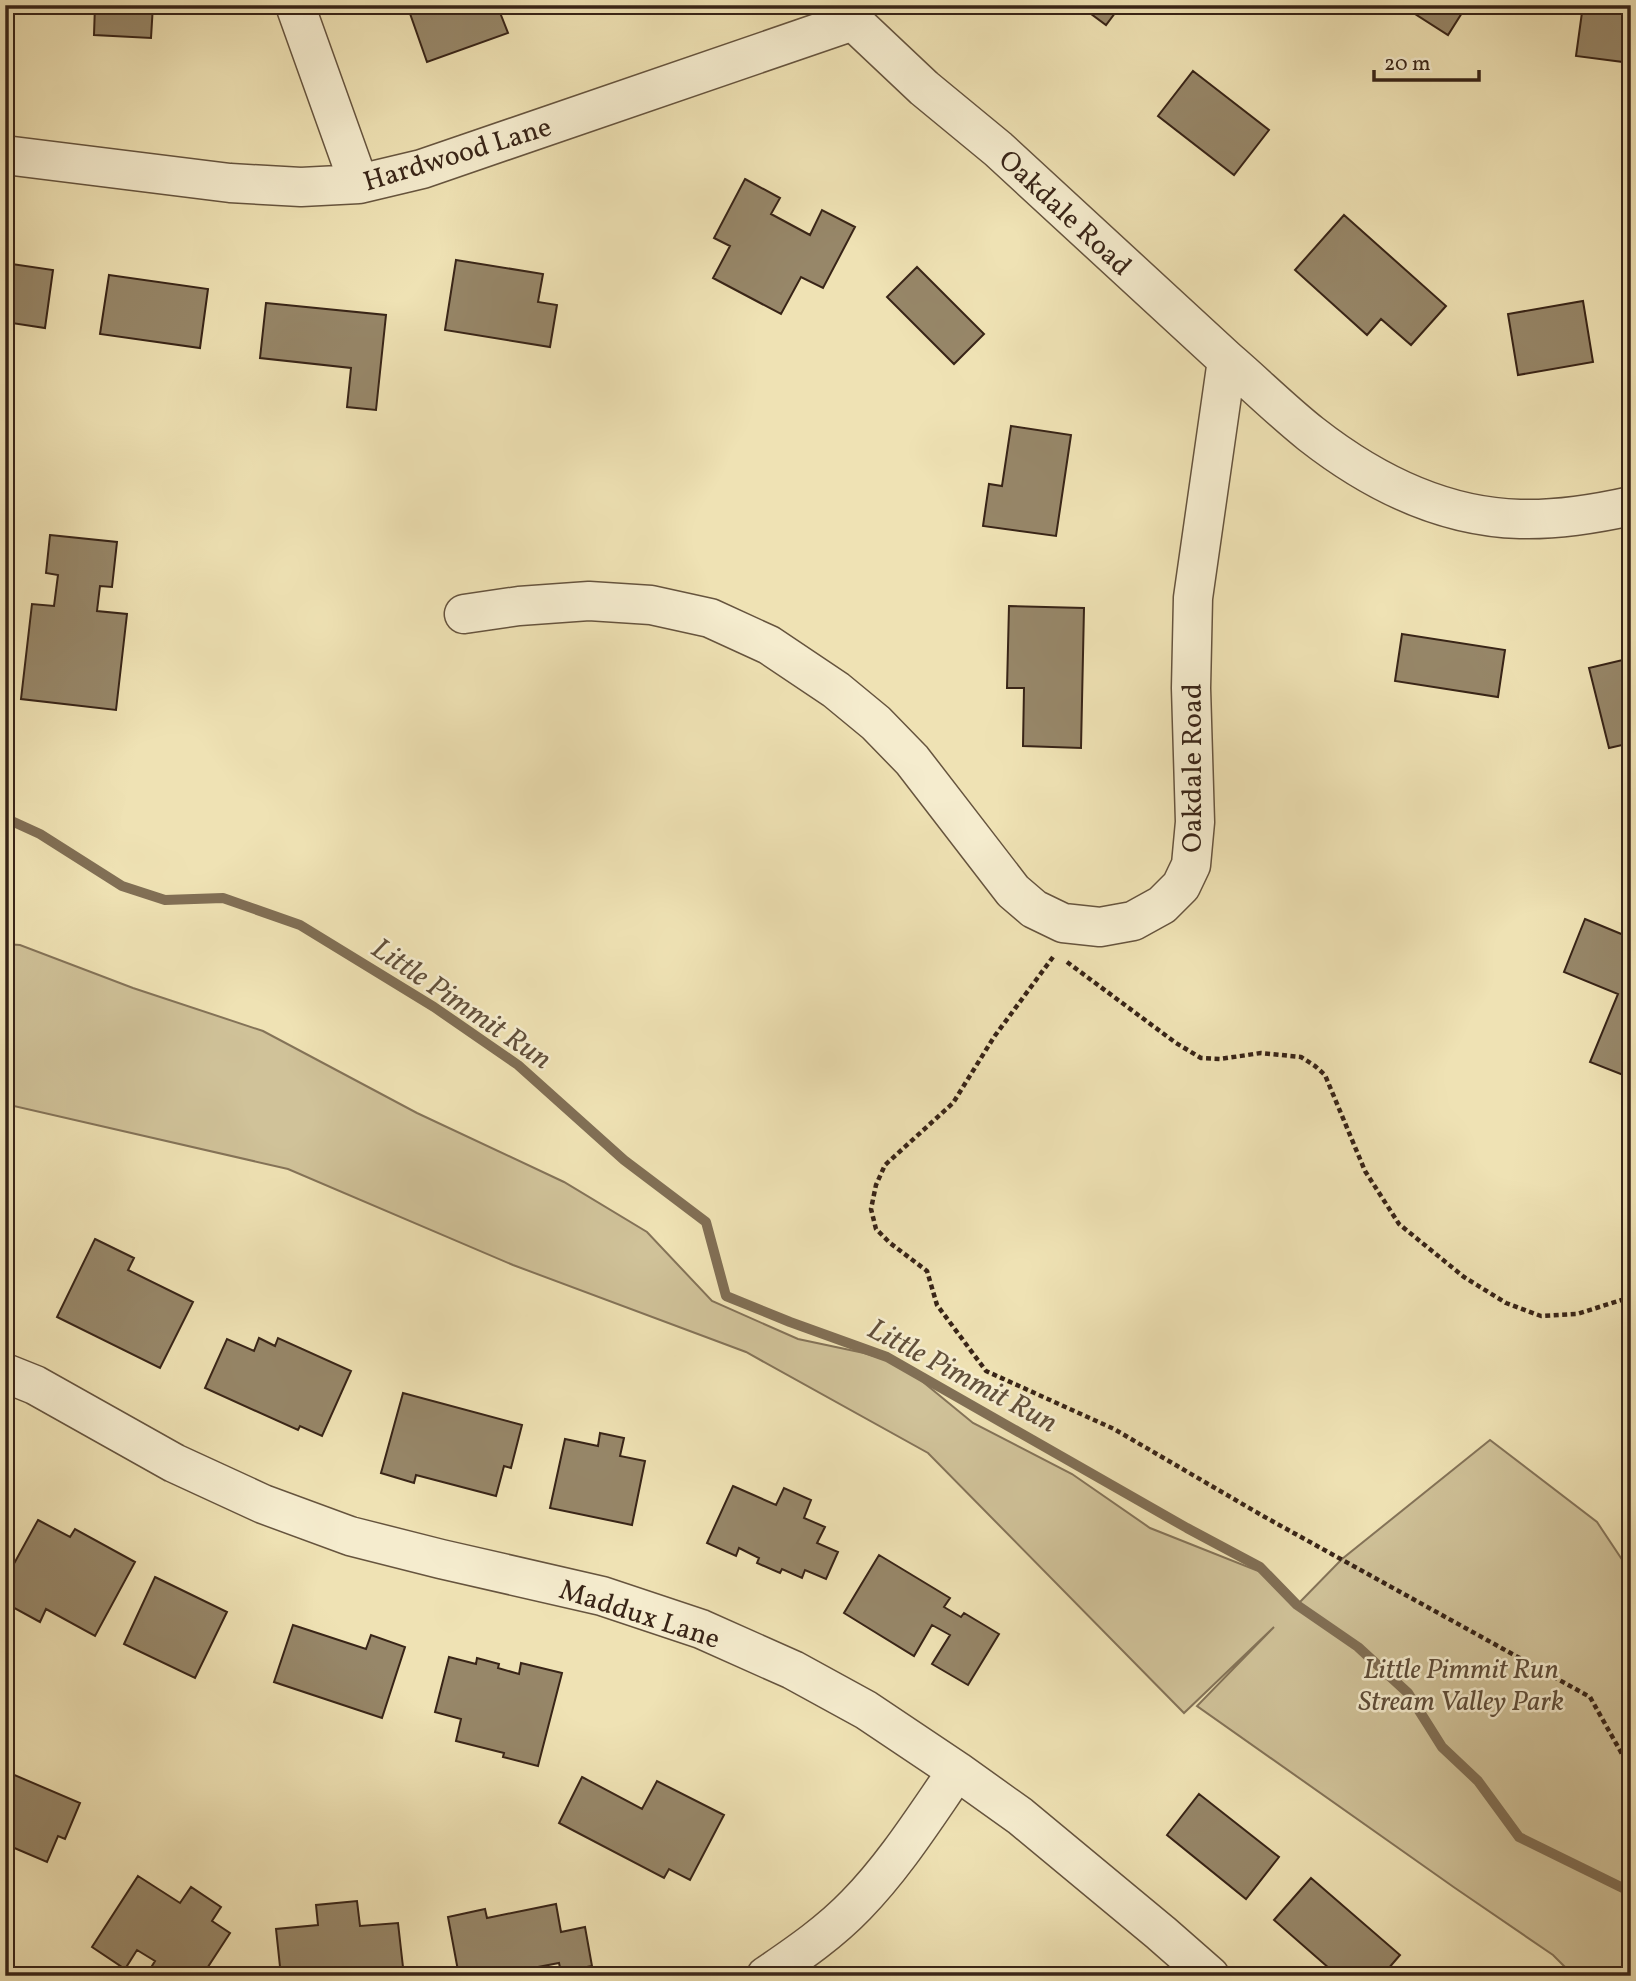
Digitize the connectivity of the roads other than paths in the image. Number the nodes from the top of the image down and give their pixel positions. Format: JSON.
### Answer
{"nodes":[{"id":1,"x":295,"y":5,"type":"edge"},
{"id":2,"x":852,"y":13,"type":"edge"},
{"id":3,"x":5,"y":155,"type":"edge"},
{"id":4,"x":359,"y":184,"type":"junction"},
{"id":5,"x":1227,"y":360,"type":"junction"},
{"id":6,"x":1631,"y":506,"type":"edge"},
{"id":7,"x":464,"y":614,"type":"dead end"},
{"id":8,"x":5,"y":1373,"type":"edge"},
{"id":9,"x":957,"y":1771,"type":"junction"},
{"id":10,"x":766,"y":1976,"type":"edge"},
{"id":11,"x":1210,"y":1976,"type":"edge"}],
"edges":[{"from":1,"to":4,"type":"street"},
{"from":2,"to":4,"type":"street","name":"Hardwood Lane"},
{"from":2,"to":5,"type":"street","name":"Oakdale Road"},
{"from":3,"to":4,"type":"street","name":"Hardwood Lane"},
{"from":5,"to":6,"type":"street"},
{"from":5,"to":7,"type":"street","name":"Oakdale Road"},
{"from":8,"to":9,"type":"street","name":"Maddux Lane"},
{"from":9,"to":10,"type":"street"},
{"from":9,"to":11,"type":"street","name":"Maddux Lane"}]}
